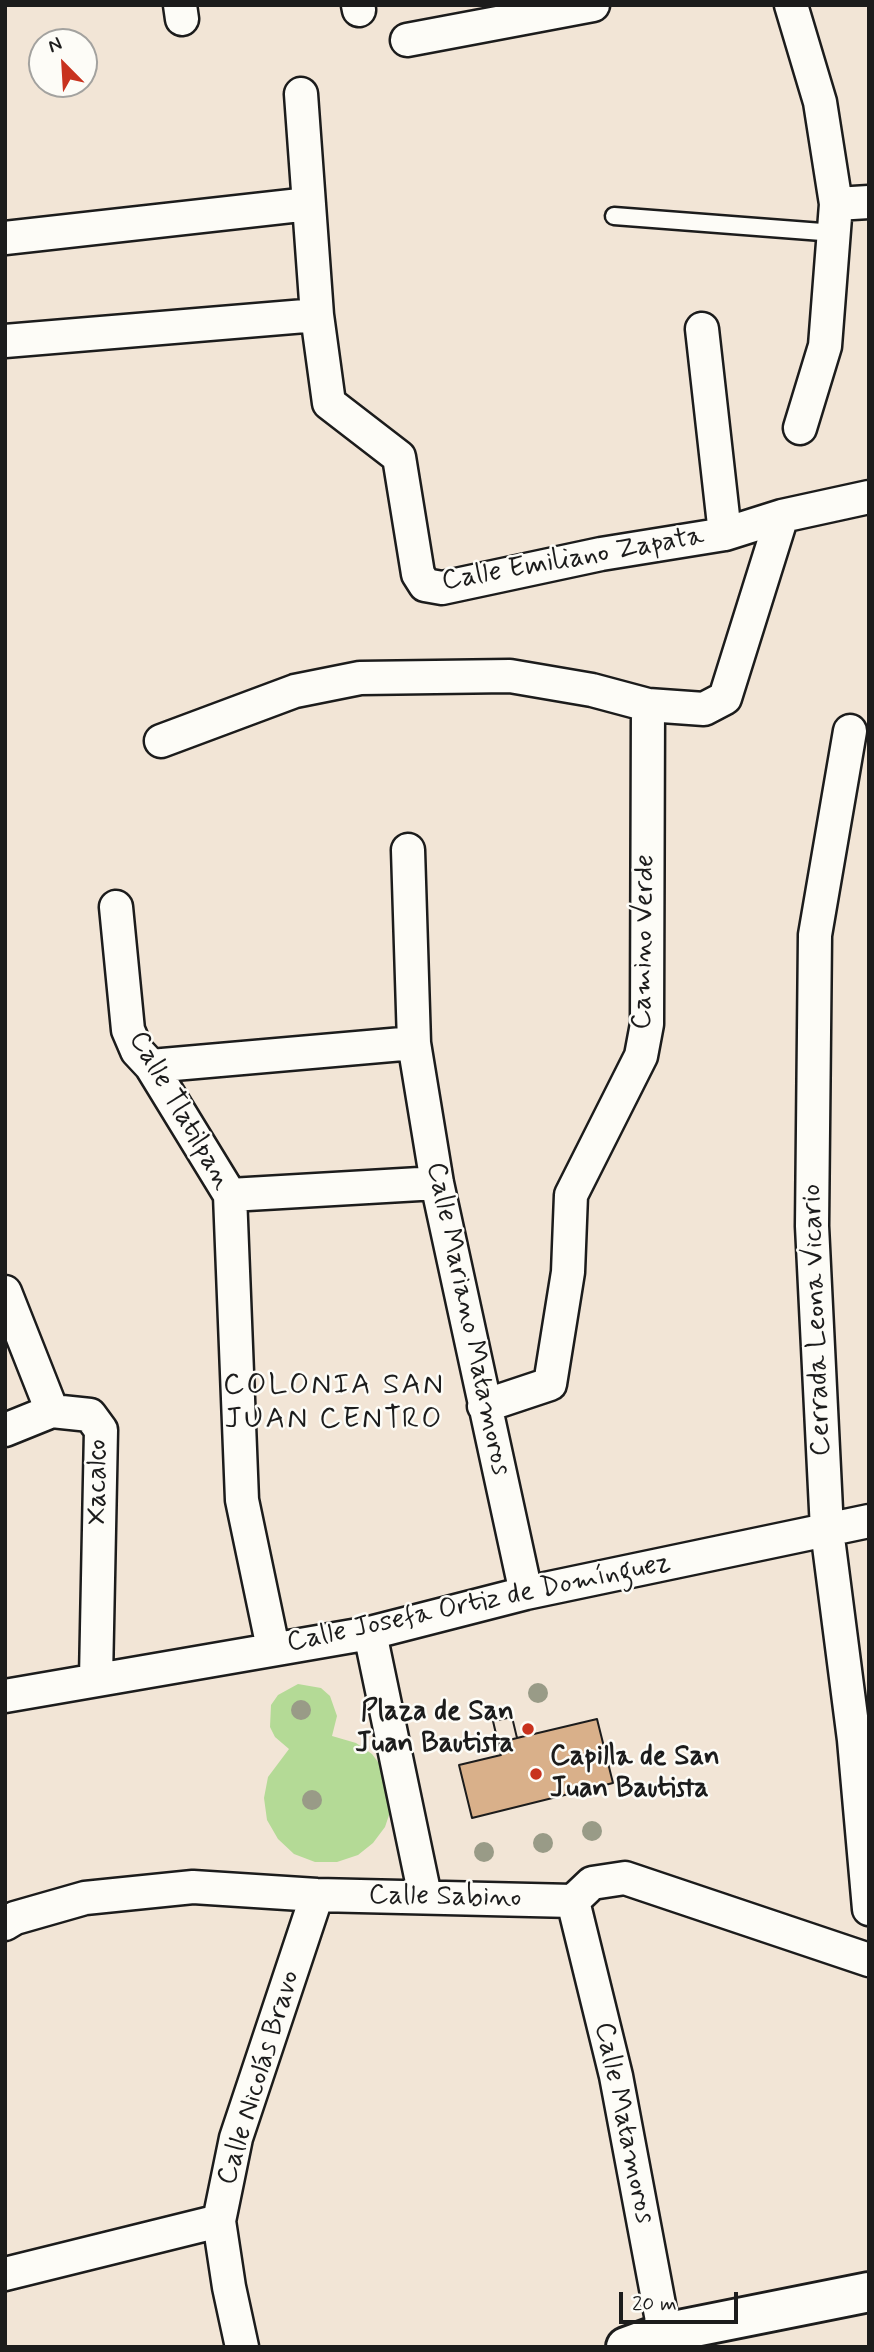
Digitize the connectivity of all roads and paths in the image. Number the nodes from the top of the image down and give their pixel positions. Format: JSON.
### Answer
{"nodes":[{"id":1,"x":593,"y":5,"type":"edge"},
{"id":2,"x":791,"y":5,"type":"edge"},
{"id":3,"x":407,"y":40,"type":"dead end"},
{"id":4,"x":301,"y":94,"type":"dead end"},
{"id":5,"x":869,"y":202,"type":"edge"},
{"id":6,"x":309,"y":204,"type":"junction"},
{"id":7,"x":614,"y":216,"type":"dead end"},
{"id":8,"x":835,"y":219,"type":"junction"},
{"id":9,"x":5,"y":238,"type":"edge"},
{"id":10,"x":317,"y":315,"type":"junction"},
{"id":11,"x":702,"y":329,"type":"dead end"},
{"id":12,"x":5,"y":341,"type":"edge"},
{"id":13,"x":800,"y":428,"type":"dead end"},
{"id":14,"x":869,"y":497,"type":"edge"},
{"id":15,"x":782,"y":516,"type":"junction"},
{"id":16,"x":725,"y":534,"type":"junction"},
{"id":17,"x":648,"y":705,"type":"junction"},
{"id":18,"x":850,"y":731,"type":"dead end"},
{"id":19,"x":161,"y":741,"type":"dead end"},
{"id":20,"x":408,"y":850,"type":"dead end"},
{"id":21,"x":116,"y":907,"type":"dead end"},
{"id":22,"x":414,"y":1043,"type":"junction"},
{"id":23,"x":151,"y":1066,"type":"junction"},
{"id":24,"x":437,"y":1183,"type":"junction"},
{"id":25,"x":230,"y":1195,"type":"junction"},
{"id":26,"x":5,"y":1292,"type":"edge"},
{"id":27,"x":484,"y":1406,"type":"junction"},
{"id":28,"x":51,"y":1411,"type":"junction"},
{"id":29,"x":5,"y":1430,"type":"edge"},
{"id":30,"x":869,"y":1521,"type":"edge"},
{"id":31,"x":827,"y":1530,"type":"junction"},
{"id":32,"x":526,"y":1593,"type":"junction"},
{"id":33,"x":370,"y":1633,"type":"junction"},
{"id":34,"x":273,"y":1648,"type":"junction"},
{"id":35,"x":96,"y":1678,"type":"junction"},
{"id":36,"x":5,"y":1696,"type":"edge"},
{"id":37,"x":861,"y":1739,"type":"edge"},
{"id":38,"x":317,"y":1895,"type":"junction"},
{"id":39,"x":425,"y":1896,"type":"junction"},
{"id":40,"x":573,"y":1901,"type":"junction"},
{"id":41,"x":869,"y":1909,"type":"edge"},
{"id":42,"x":8,"y":1918,"type":"edge"},
{"id":43,"x":869,"y":1960,"type":"edge"},
{"id":44,"x":219,"y":2221,"type":"junction"},
{"id":45,"x":5,"y":2274,"type":"edge"},
{"id":46,"x":869,"y":2292,"type":"edge"},
{"id":47,"x":665,"y":2340,"type":"edge"},
{"id":48,"x":242,"y":2347,"type":"edge"},
{"id":49,"x":626,"y":2347,"type":"edge"}],
"edges":[{"from":1,"to":3,"type":"street"},
{"from":2,"to":8,"type":"street"},
{"from":4,"to":6,"type":"street","name":"Calle Emiliano Zapata"},
{"from":5,"to":8,"type":"street"},
{"from":6,"to":9,"type":"street"},
{"from":6,"to":10,"type":"street","name":"Calle Emiliano Zapata"},
{"from":7,"to":8,"type":"lane"},
{"from":8,"to":13,"type":"street"},
{"from":10,"to":12,"type":"street"},
{"from":10,"to":16,"type":"street","name":"Calle Emiliano Zapata"},
{"from":11,"to":16,"type":"street"},
{"from":14,"to":15,"type":"street","name":"Calle Emiliano Zapata"},
{"from":15,"to":16,"type":"street","name":"Calle Emiliano Zapata"},
{"from":15,"to":17,"type":"street"},
{"from":17,"to":19,"type":"street"},
{"from":17,"to":27,"type":"street","name":"Camino Verde"},
{"from":18,"to":31,"type":"street","name":"Cerrada Leona Vicario"},
{"from":20,"to":22,"type":"street","name":"Calle Mariano Matamoros"},
{"from":21,"to":23,"type":"street","name":"Calle Tlatilpan"},
{"from":22,"to":23,"type":"street"},
{"from":22,"to":24,"type":"street","name":"Calle Mariano Matamoros"},
{"from":23,"to":25,"type":"street","name":"Calle Tlatilpan"},
{"from":24,"to":25,"type":"street"},
{"from":24,"to":27,"type":"street","name":"Calle Mariano Matamoros"},
{"from":25,"to":34,"type":"street","name":"Calle Tlatilpan"},
{"from":26,"to":28,"type":"street","name":"Xacalco"},
{"from":27,"to":32,"type":"street","name":"Calle Mariano Matamoros"},
{"from":28,"to":29,"type":"street"},
{"from":28,"to":35,"type":"street","name":"Xacalco"},
{"from":30,"to":31,"type":"street","name":"Calle Josefa Ortiz de Domínguez"},
{"from":31,"to":32,"type":"street","name":"Calle Josefa Ortiz de Domínguez"},
{"from":31,"to":37,"type":"street","name":"Cerrada Leona Vicario"},
{"from":32,"to":33,"type":"street","name":"Calle Josefa Ortiz de Domínguez"},
{"from":33,"to":34,"type":"street","name":"Calle Josefa Ortiz de Domínguez"},
{"from":33,"to":39,"type":"street"},
{"from":34,"to":35,"type":"street","name":"Calle Josefa Ortiz de Domínguez"},
{"from":35,"to":36,"type":"street","name":"Calle Josefa Ortiz de Domínguez"},
{"from":37,"to":41,"type":"street","name":"Cerrada Leona Vicario"},
{"from":38,"to":39,"type":"street","name":"Calle Sabino"},
{"from":38,"to":42,"type":"street","name":"Calle Sabino"},
{"from":38,"to":44,"type":"street","name":"Calle Nicolás Bravo"},
{"from":39,"to":40,"type":"street","name":"Calle Sabino"},
{"from":40,"to":43,"type":"street"},
{"from":40,"to":47,"type":"street","name":"Calle Matamoros"},
{"from":44,"to":45,"type":"street"},
{"from":44,"to":48,"type":"street","name":"Calle Nicolás Bravo"},
{"from":46,"to":47,"type":"street"},
{"from":47,"to":49,"type":"street"}]}
